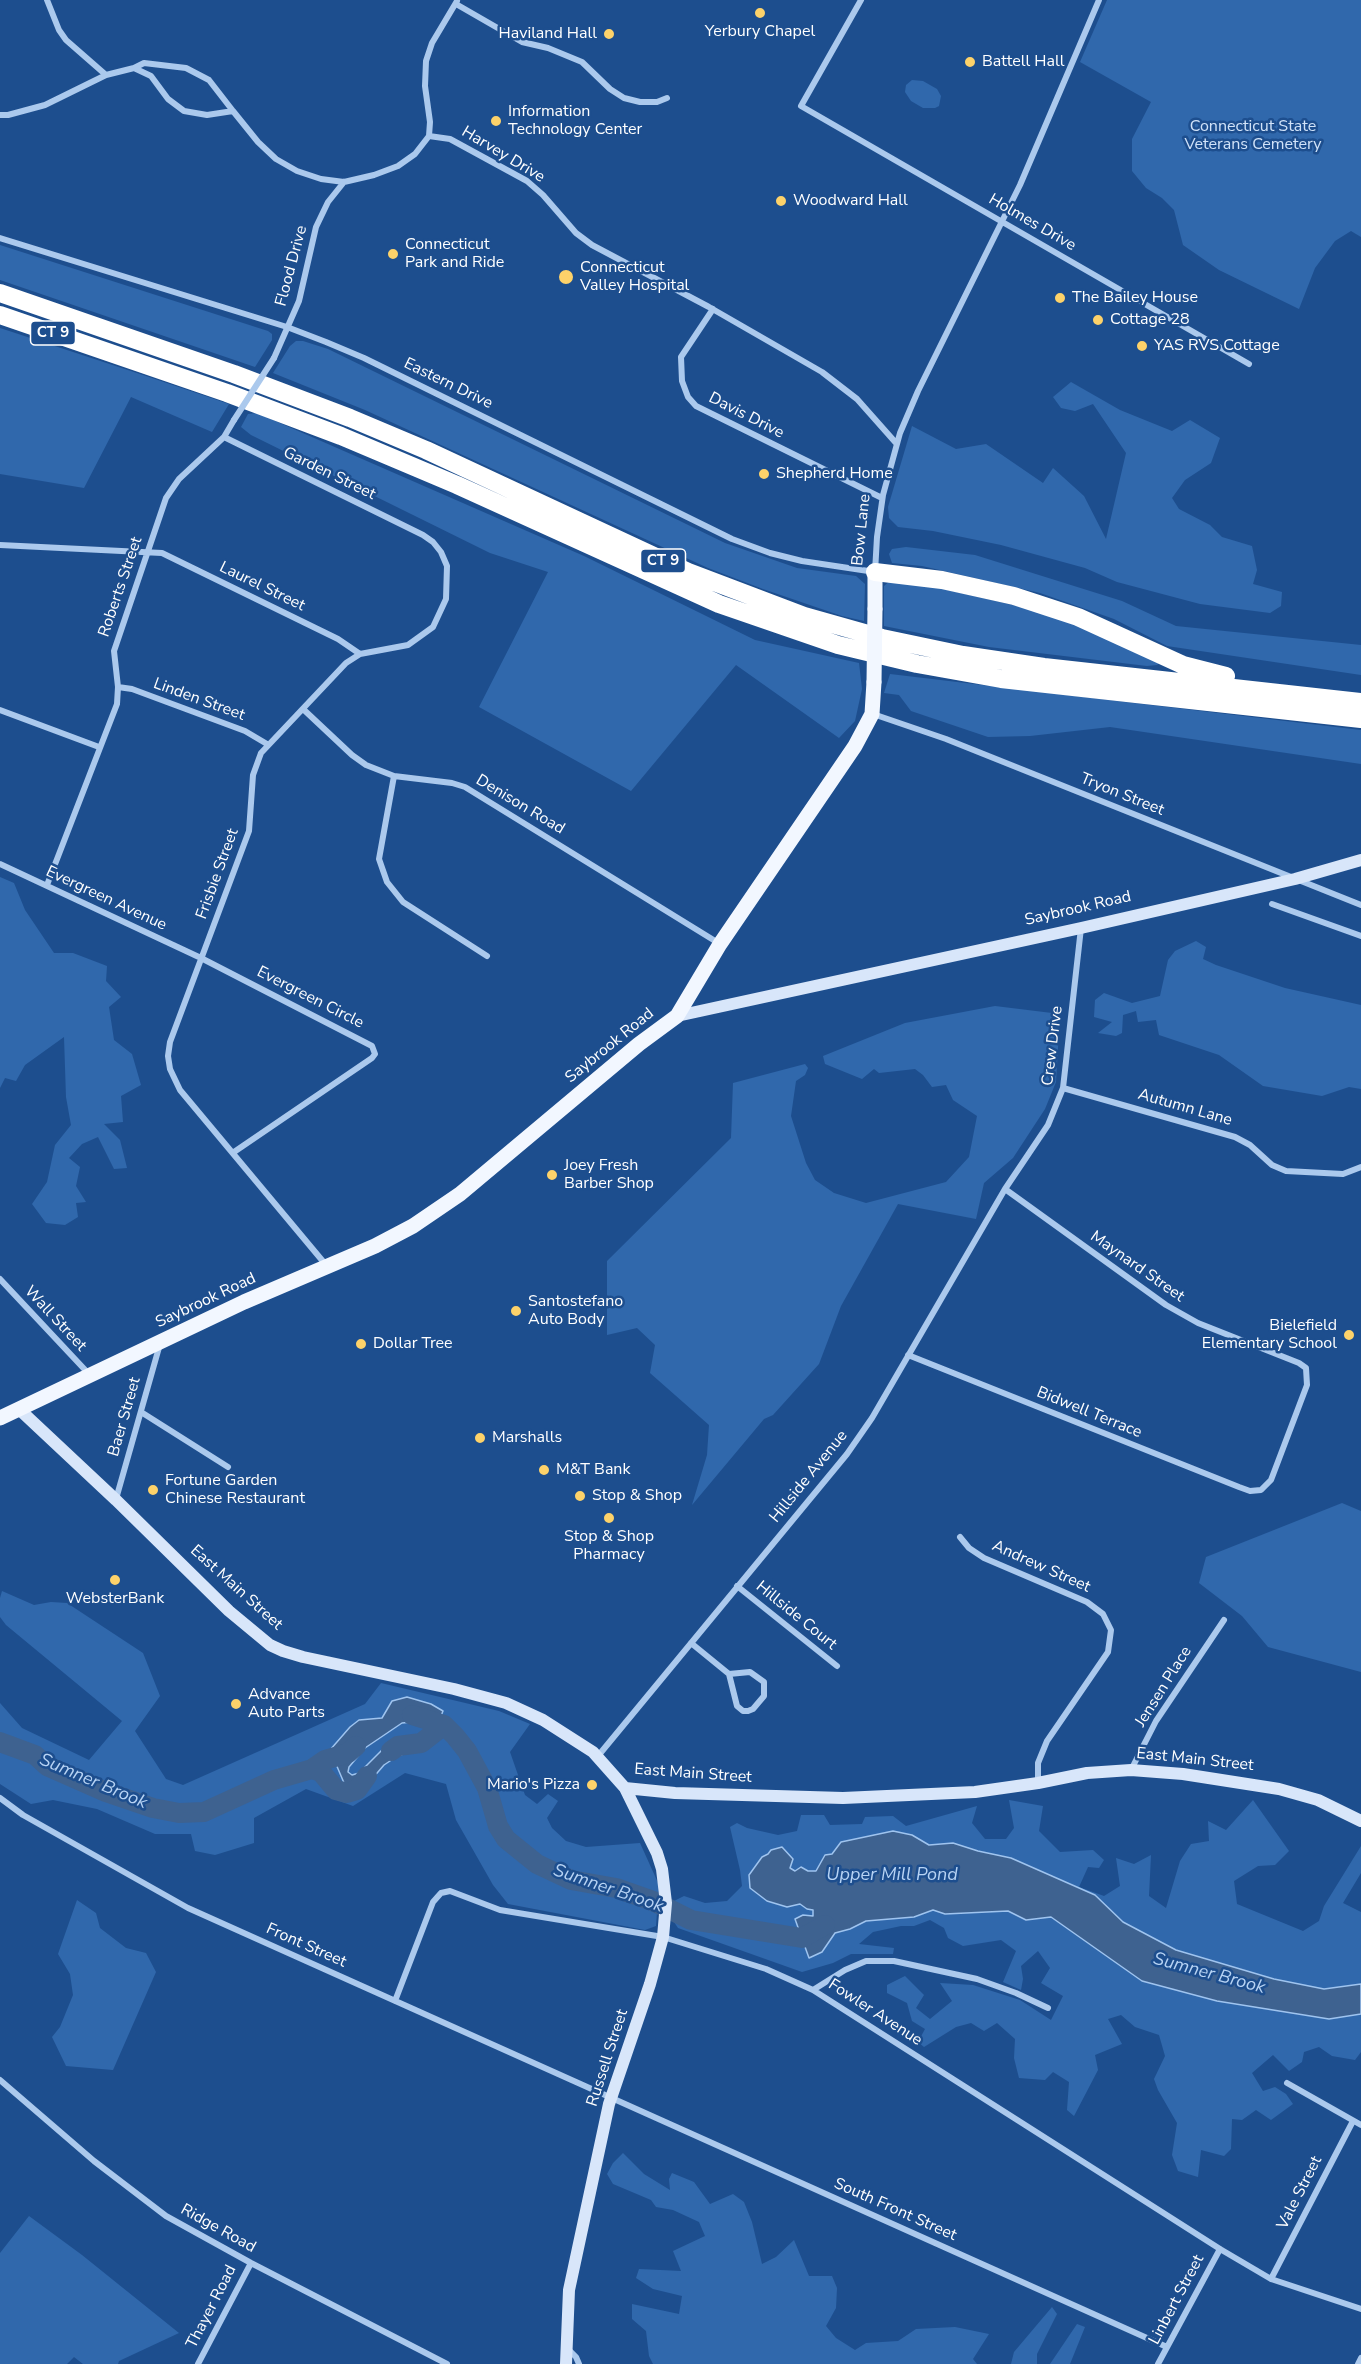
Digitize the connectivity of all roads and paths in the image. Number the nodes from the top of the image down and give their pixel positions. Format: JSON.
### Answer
{"nodes":[{"id":1,"x":47,"y":0,"type":"edge"},
{"id":2,"x":861,"y":0,"type":"edge"},
{"id":3,"x":1099,"y":0,"type":"edge"},
{"id":4,"x":457,"y":2,"type":"edge"},
{"id":5,"x":134,"y":68,"type":"junction"},
{"id":6,"x":106,"y":75,"type":"junction"},
{"id":7,"x":667,"y":98,"type":"dead end"},
{"id":8,"x":233,"y":111,"type":"junction"},
{"id":9,"x":0,"y":115,"type":"edge"},
{"id":10,"x":429,"y":136,"type":"junction"},
{"id":11,"x":344,"y":182,"type":"junction"},
{"id":12,"x":1003,"y":222,"type":"junction"},
{"id":13,"x":0,"y":238,"type":"edge"},
{"id":14,"x":0,"y":293,"type":"edge"},
{"id":15,"x":713,"y":309,"type":"junction"},
{"id":16,"x":0,"y":315,"type":"edge"},
{"id":17,"x":287,"y":327,"type":"junction"},
{"id":18,"x":1249,"y":364,"type":"dead end"},
{"id":19,"x":224,"y":436,"type":"junction"},
{"id":20,"x":896,"y":443,"type":"junction"},
{"id":21,"x":882,"y":498,"type":"junction"},
{"id":22,"x":423,"y":535,"type":"joint"},
{"id":23,"x":0,"y":545,"type":"edge"},
{"id":24,"x":149,"y":551,"type":"junction"},
{"id":25,"x":875,"y":572,"type":"junction"},
{"id":26,"x":360,"y":654,"type":"junction"},
{"id":27,"x":118,"y":687,"type":"junction"},
{"id":28,"x":1361,"y":701,"type":"edge"},
{"id":29,"x":303,"y":709,"type":"junction"},
{"id":30,"x":0,"y":710,"type":"edge"},
{"id":31,"x":872,"y":714,"type":"junction"},
{"id":32,"x":1361,"y":719,"type":"edge"},
{"id":33,"x":267,"y":744,"type":"junction"},
{"id":34,"x":99,"y":747,"type":"junction"},
{"id":35,"x":394,"y":776,"type":"junction"},
{"id":36,"x":1361,"y":860,"type":"edge"},
{"id":37,"x":0,"y":864,"type":"edge"},
{"id":38,"x":1295,"y":879,"type":"junction"},
{"id":39,"x":47,"y":885,"type":"junction"},
{"id":40,"x":1272,"y":904,"type":"dead end"},
{"id":41,"x":1361,"y":905,"type":"edge"},
{"id":42,"x":1081,"y":928,"type":"junction"},
{"id":43,"x":1361,"y":936,"type":"edge"},
{"id":44,"x":720,"y":944,"type":"junction"},
{"id":45,"x":488,"y":956,"type":"dead end"},
{"id":46,"x":201,"y":958,"type":"junction"},
{"id":47,"x":677,"y":1016,"type":"junction"},
{"id":48,"x":1063,"y":1088,"type":"junction"},
{"id":49,"x":234,"y":1152,"type":"junction"},
{"id":50,"x":1361,"y":1167,"type":"edge"},
{"id":51,"x":1005,"y":1189,"type":"junction"},
{"id":52,"x":328,"y":1267,"type":"junction"},
{"id":53,"x":0,"y":1280,"type":"edge"},
{"id":54,"x":161,"y":1342,"type":"junction"},
{"id":55,"x":908,"y":1355,"type":"junction"},
{"id":56,"x":91,"y":1376,"type":"junction"},
{"id":57,"x":20,"y":1410,"type":"junction"},
{"id":58,"x":141,"y":1412,"type":"junction"},
{"id":59,"x":0,"y":1418,"type":"edge"},
{"id":60,"x":228,"y":1467,"type":"dead end"},
{"id":61,"x":1261,"y":1490,"type":"joint"},
{"id":62,"x":116,"y":1500,"type":"junction"},
{"id":63,"x":960,"y":1537,"type":"dead end"},
{"id":64,"x":737,"y":1586,"type":"junction"},
{"id":65,"x":1224,"y":1620,"type":"dead end"},
{"id":66,"x":691,"y":1643,"type":"junction"},
{"id":67,"x":837,"y":1666,"type":"dead end"},
{"id":68,"x":729,"y":1674,"type":"junction"},
{"id":69,"x":598,"y":1756,"type":"junction"},
{"id":70,"x":1131,"y":1770,"type":"junction"},
{"id":71,"x":1038,"y":1783,"type":"junction"},
{"id":72,"x":625,"y":1788,"type":"junction"},
{"id":73,"x":0,"y":1798,"type":"edge"},
{"id":74,"x":1361,"y":1821,"type":"edge"},
{"id":75,"x":663,"y":1937,"type":"junction"},
{"id":76,"x":813,"y":1990,"type":"junction"},
{"id":77,"x":395,"y":2001,"type":"junction"},
{"id":78,"x":1047,"y":2008,"type":"dead end"},
{"id":79,"x":0,"y":2080,"type":"edge"},
{"id":80,"x":1287,"y":2083,"type":"dead end"},
{"id":81,"x":611,"y":2096,"type":"junction"},
{"id":82,"x":1353,"y":2121,"type":"junction"},
{"id":83,"x":1361,"y":2125,"type":"edge"},
{"id":84,"x":1220,"y":2249,"type":"junction"},
{"id":85,"x":250,"y":2263,"type":"junction"},
{"id":86,"x":1271,"y":2279,"type":"junction"},
{"id":87,"x":1361,"y":2308,"type":"edge"},
{"id":88,"x":566,"y":2347,"type":"junction"},
{"id":89,"x":1167,"y":2347,"type":"junction"},
{"id":90,"x":1361,"y":2358,"type":"edge"},
{"id":91,"x":198,"y":2364,"type":"edge"},
{"id":92,"x":447,"y":2364,"type":"edge"},
{"id":93,"x":566,"y":2364,"type":"edge"},
{"id":94,"x":579,"y":2364,"type":"edge"},
{"id":95,"x":1158,"y":2364,"type":"edge"},
{"id":96,"x":1358,"y":2364,"type":"edge"}],
"edges":[{"from":1,"to":6,"type":"street"},
{"from":2,"to":12,"type":"street","name":"Holmes Drive"},
{"from":3,"to":12,"type":"street","name":"Bow Lane"},
{"from":4,"to":7,"type":"street"},
{"from":4,"to":10,"type":"street"},
{"from":5,"to":6,"type":"street"},
{"from":5,"to":8,"type":"street"},
{"from":5,"to":8,"type":"street"},
{"from":6,"to":9,"type":"street"},
{"from":8,"to":11,"type":"street"},
{"from":10,"to":11,"type":"street"},
{"from":10,"to":15,"type":"street","name":"Harvey Drive"},
{"from":11,"to":17,"type":"street","name":"Flood Drive"},
{"from":12,"to":18,"type":"street","name":"Holmes Drive"},
{"from":12,"to":20,"type":"street","name":"Bow Lane"},
{"from":13,"to":17,"type":"street","name":"Eastern Drive"},
{"from":14,"to":28,"type":"highway","number":"CT 9"},
{"from":15,"to":20,"type":"street","name":"Harvey Drive"},
{"from":15,"to":21,"type":"street","name":"Davis Drive"},
{"from":16,"to":32,"type":"highway","number":"CT 9"},
{"from":17,"to":19,"type":"street","name":"Roberts Street","bridge":true},
{"from":17,"to":25,"type":"street","name":"Eastern Drive"},
{"from":19,"to":22,"type":"street","name":"Garden Street"},
{"from":19,"to":24,"type":"street","name":"Roberts Street"},
{"from":20,"to":21,"type":"street","name":"Bow Lane"},
{"from":21,"to":25,"type":"street","name":"Bow Lane"},
{"from":22,"to":26,"type":"street","name":"Frisbie Street"},
{"from":23,"to":24,"type":"street","name":"Laurel Street"},
{"from":24,"to":26,"type":"street","name":"Laurel Street"},
{"from":24,"to":27,"type":"street","name":"Roberts Street"},
{"from":25,"to":28,"type":"highway"},
{"from":25,"to":31,"type":"main road","name":"Bow Lane","bridge":true},
{"from":26,"to":29,"type":"street","name":"Frisbie Street"},
{"from":27,"to":33,"type":"street","name":"Linden Street"},
{"from":27,"to":34,"type":"street","name":"Roberts Street"},
{"from":29,"to":33,"type":"street","name":"Frisbie Street"},
{"from":29,"to":35,"type":"street","name":"Denison Road"},
{"from":30,"to":34,"type":"street"},
{"from":31,"to":38,"type":"street","name":"Tryon Street"},
{"from":31,"to":44,"type":"main road","name":"Bow Lane"},
{"from":33,"to":46,"type":"street","name":"Frisbie Street"},
{"from":34,"to":39,"type":"street","name":"Roberts Street"},
{"from":35,"to":44,"type":"street","name":"Denison Road"},
{"from":35,"to":45,"type":"street"},
{"from":36,"to":38,"type":"main road","name":"Saybrook Road"},
{"from":37,"to":39,"type":"street","name":"Evergreen Avenue"},
{"from":38,"to":41,"type":"street","name":"Tryon Street"},
{"from":38,"to":42,"type":"main road","name":"Saybrook Road"},
{"from":39,"to":46,"type":"street","name":"Evergreen Avenue"},
{"from":40,"to":43,"type":"street"},
{"from":42,"to":47,"type":"main road","name":"Saybrook Road"},
{"from":42,"to":48,"type":"street","name":"Crew Drive"},
{"from":44,"to":47,"type":"main road","name":"Bow Lane"},
{"from":46,"to":49,"type":"street","name":"Frisbie Street"},
{"from":46,"to":49,"type":"street","name":"Evergreen Circle"},
{"from":47,"to":52,"type":"main road","name":"Saybrook Road"},
{"from":48,"to":50,"type":"street","name":"Autumn Lane"},
{"from":48,"to":51,"type":"street","name":"Crew Drive"},
{"from":49,"to":52,"type":"street","name":"Frisbie Street"},
{"from":51,"to":55,"type":"street","name":"Hillside Avenue"},
{"from":51,"to":61,"type":"street","name":"Maynard Street"},
{"from":52,"to":54,"type":"main road","name":"Saybrook Road"},
{"from":53,"to":56,"type":"street","name":"Wall Street"},
{"from":54,"to":56,"type":"main road","name":"Saybrook Road"},
{"from":54,"to":58,"type":"street","name":"Baer Street"},
{"from":55,"to":61,"type":"street","name":"Bidwell Terrace"},
{"from":55,"to":64,"type":"street","name":"Hillside Avenue"},
{"from":56,"to":57,"type":"main road","name":"Saybrook Road"},
{"from":57,"to":59,"type":"main road"},
{"from":57,"to":62,"type":"main road","name":"East Main Street"},
{"from":58,"to":60,"type":"street"},
{"from":58,"to":62,"type":"street","name":"Baer Street"},
{"from":62,"to":69,"type":"main road","name":"East Main Street"},
{"from":63,"to":71,"type":"street","name":"Andrew Street"},
{"from":64,"to":66,"type":"street","name":"Hillside Avenue"},
{"from":64,"to":67,"type":"street","name":"Hillside Court"},
{"from":65,"to":70,"type":"street","name":"Jensen Place"},
{"from":66,"to":68,"type":"street"},
{"from":66,"to":69,"type":"street","name":"Hillside Avenue"},
{"from":68,"to":68,"type":"street"},
{"from":69,"to":72,"type":"main road","name":"East Main Street"},
{"from":70,"to":71,"type":"main road","name":"East Main Street"},
{"from":70,"to":74,"type":"main road","name":"East Main Street"},
{"from":71,"to":72,"type":"main road","name":"East Main Street"},
{"from":72,"to":75,"type":"main road","name":"Russell Street"},
{"from":73,"to":77,"type":"street","name":"Front Street"},
{"from":75,"to":76,"type":"street","name":"Fowler Avenue"},
{"from":75,"to":77,"type":"street","name":"Fowler Avenue"},
{"from":75,"to":81,"type":"main road","name":"Russell Street"},
{"from":76,"to":78,"type":"street"},
{"from":76,"to":84,"type":"street","name":"Fowler Avenue"},
{"from":77,"to":81,"type":"street","name":"Front Street"},
{"from":79,"to":85,"type":"street","name":"Ridge Road"},
{"from":80,"to":82,"type":"street"},
{"from":81,"to":88,"type":"main road","name":"Russell Street"},
{"from":81,"to":89,"type":"street","name":"South Front Street"},
{"from":82,"to":83,"type":"street"},
{"from":82,"to":86,"type":"street","name":"Vale Street"},
{"from":84,"to":86,"type":"street","name":"Fowler Avenue"},
{"from":84,"to":89,"type":"street","name":"Linbert Street"},
{"from":85,"to":91,"type":"street","name":"Thayer Road"},
{"from":85,"to":92,"type":"street","name":"Ridge Road"},
{"from":86,"to":87,"type":"street","name":"Fowler Avenue"},
{"from":88,"to":93,"type":"main road","name":"Russell Street"},
{"from":88,"to":94,"type":"street"},
{"from":89,"to":95,"type":"street","name":"Linbert Street"},
{"from":90,"to":96,"type":"street"}]}
